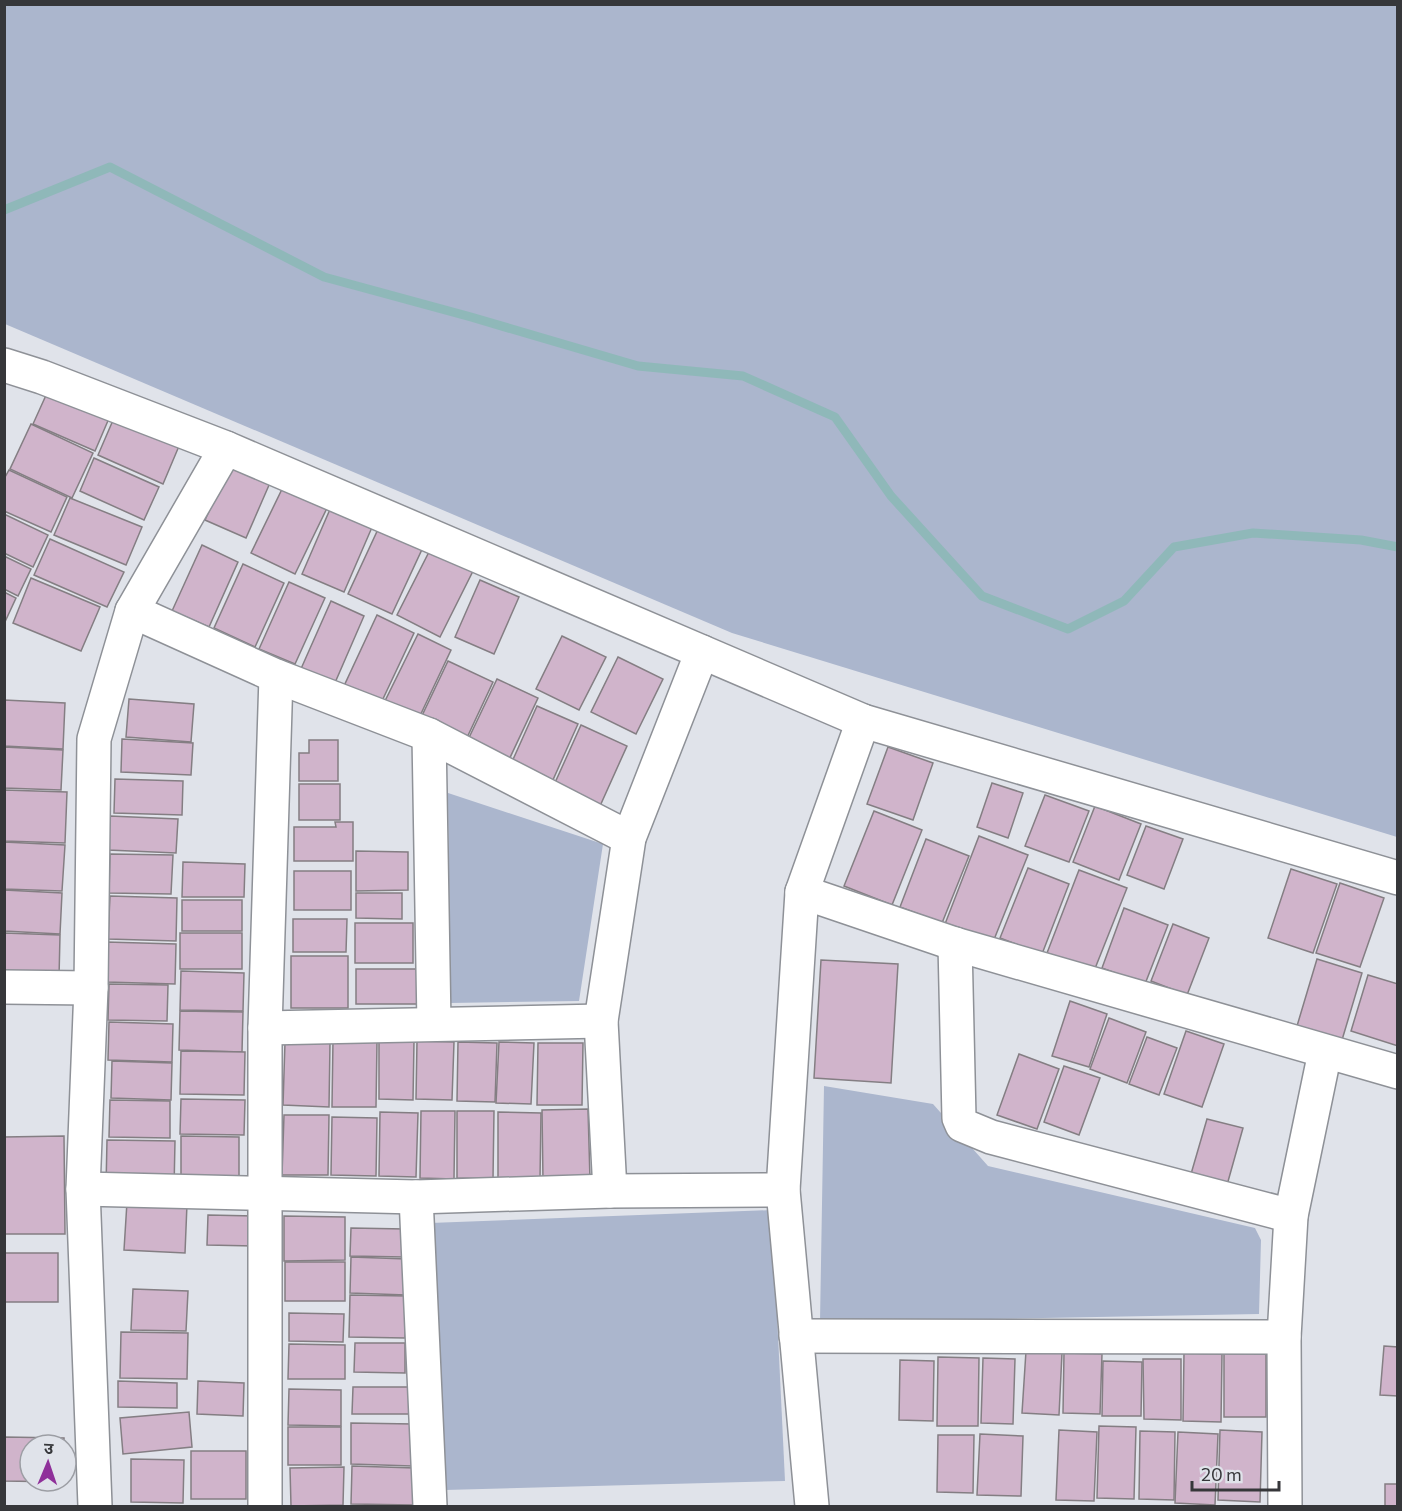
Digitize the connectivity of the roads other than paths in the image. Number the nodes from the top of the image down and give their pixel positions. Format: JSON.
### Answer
{"nodes":[{"id":1,"x":6,"y":370,"type":"edge"},
{"id":2,"x":226,"y":448,"type":"junction"},
{"id":3,"x":132,"y":611,"type":"junction"},
{"id":4,"x":702,"y":652,"type":"junction"},
{"id":5,"x":276,"y":676,"type":"junction"},
{"id":6,"x":863,"y":721,"type":"junction"},
{"id":7,"x":429,"y":735,"type":"junction"},
{"id":8,"x":629,"y":838,"type":"junction"},
{"id":9,"x":1398,"y":878,"type":"edge"},
{"id":10,"x":802,"y":892,"type":"junction"},
{"id":11,"x":955,"y":944,"type":"junction"},
{"id":12,"x":4,"y":987,"type":"edge"},
{"id":13,"x":91,"y":988,"type":"junction"},
{"id":14,"x":601,"y":1021,"type":"junction"},
{"id":15,"x":434,"y":1024,"type":"junction"},
{"id":16,"x":265,"y":1028,"type":"junction"},
{"id":17,"x":1325,"y":1052,"type":"junction"},
{"id":18,"x":1398,"y":1072,"type":"edge"},
{"id":19,"x":83,"y":1189,"type":"junction"},
{"id":20,"x":783,"y":1190,"type":"junction"},
{"id":21,"x":610,"y":1191,"type":"junction"},
{"id":22,"x":266,"y":1195,"type":"junction"},
{"id":23,"x":416,"y":1197,"type":"junction"},
{"id":24,"x":1291,"y":1216,"type":"junction"},
{"id":25,"x":796,"y":1336,"type":"junction"},
{"id":26,"x":1284,"y":1337,"type":"junction"},
{"id":27,"x":95,"y":1506,"type":"edge"},
{"id":28,"x":265,"y":1506,"type":"edge"},
{"id":29,"x":430,"y":1506,"type":"edge"},
{"id":30,"x":813,"y":1506,"type":"edge"},
{"id":31,"x":1285,"y":1506,"type":"edge"}],
"edges":[{"from":1,"to":2,"type":"street"},
{"from":2,"to":3,"type":"street"},
{"from":2,"to":4,"type":"street"},
{"from":3,"to":5,"type":"street"},
{"from":3,"to":13,"type":"street"},
{"from":4,"to":6,"type":"street"},
{"from":4,"to":8,"type":"street"},
{"from":5,"to":7,"type":"street"},
{"from":5,"to":16,"type":"street"},
{"from":6,"to":9,"type":"street"},
{"from":6,"to":10,"type":"street"},
{"from":7,"to":8,"type":"street"},
{"from":7,"to":15,"type":"street"},
{"from":8,"to":14,"type":"street"},
{"from":10,"to":11,"type":"street"},
{"from":10,"to":20,"type":"street"},
{"from":11,"to":17,"type":"street"},
{"from":11,"to":24,"type":"street"},
{"from":12,"to":13,"type":"street"},
{"from":13,"to":19,"type":"street"},
{"from":14,"to":15,"type":"street"},
{"from":14,"to":21,"type":"street"},
{"from":15,"to":16,"type":"street"},
{"from":16,"to":22,"type":"street"},
{"from":17,"to":18,"type":"street"},
{"from":17,"to":24,"type":"street"},
{"from":19,"to":22,"type":"street"},
{"from":19,"to":27,"type":"street"},
{"from":20,"to":21,"type":"street"},
{"from":20,"to":25,"type":"street"},
{"from":21,"to":23,"type":"street"},
{"from":22,"to":23,"type":"street"},
{"from":22,"to":28,"type":"street"},
{"from":23,"to":29,"type":"street"},
{"from":24,"to":26,"type":"street"},
{"from":25,"to":26,"type":"street"},
{"from":25,"to":30,"type":"street"},
{"from":26,"to":31,"type":"street"}]}
